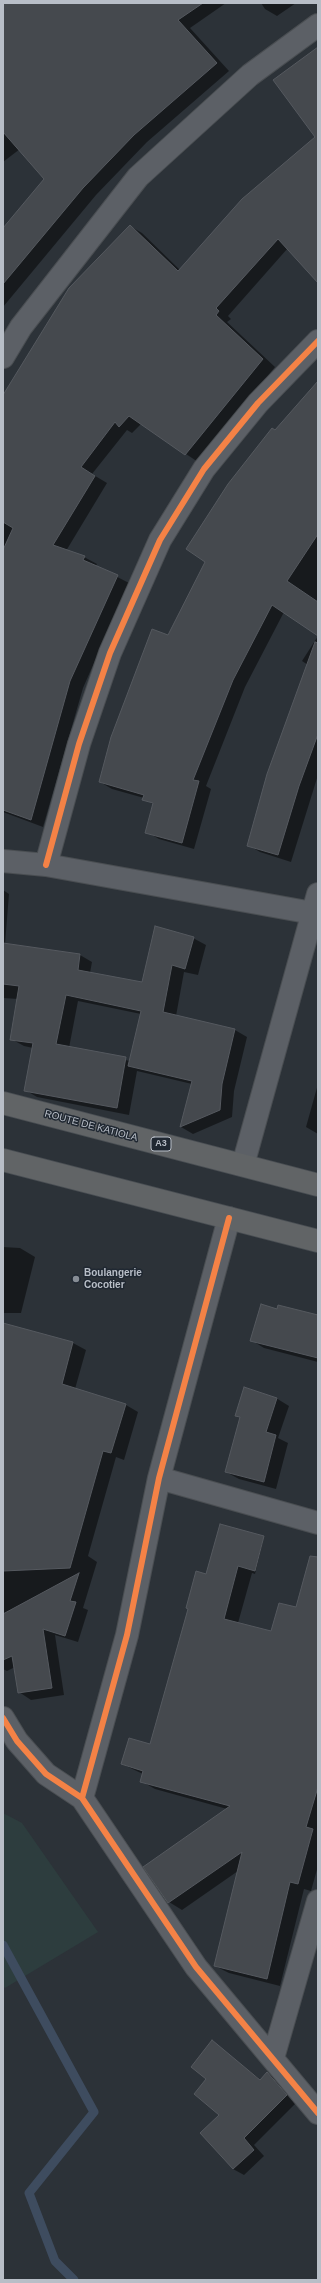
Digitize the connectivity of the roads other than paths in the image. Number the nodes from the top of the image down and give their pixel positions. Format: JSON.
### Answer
{"nodes":[{"id":1,"x":318,"y":25,"type":"edge"},
{"id":2,"x":318,"y":341,"type":"edge"},
{"id":3,"x":3,"y":357,"type":"edge"},
{"id":4,"x":3,"y":861,"type":"edge"},
{"id":5,"x":46,"y":865,"type":"junction"},
{"id":6,"x":316,"y":907,"type":"edge"},
{"id":7,"x":3,"y":1103,"type":"edge"},
{"id":8,"x":3,"y":1160,"type":"edge"},
{"id":9,"x":243,"y":1166,"type":"junction"},
{"id":10,"x":318,"y":1185,"type":"edge"},
{"id":11,"x":229,"y":1218,"type":"junction"},
{"id":12,"x":318,"y":1241,"type":"edge"},
{"id":13,"x":159,"y":1478,"type":"junction"},
{"id":14,"x":318,"y":1523,"type":"edge"},
{"id":15,"x":3,"y":1718,"type":"edge"},
{"id":16,"x":82,"y":1798,"type":"junction"},
{"id":17,"x":318,"y":1901,"type":"edge"},
{"id":18,"x":273,"y":2058,"type":"junction"},
{"id":19,"x":318,"y":2113,"type":"edge"}],
"edges":[{"from":1,"to":3,"type":"street"},
{"from":2,"to":5,"type":"street"},
{"from":4,"to":5,"type":"street"},
{"from":5,"to":6,"type":"street"},
{"from":6,"to":9,"type":"street"},
{"from":7,"to":9,"type":"highway","name":"ROUTE DE KATIOLA","number":"A3"},
{"from":8,"to":11,"type":"highway"},
{"from":9,"to":10,"type":"highway","name":"ROUTE DE KATIOLA","number":"A3"},
{"from":11,"to":12,"type":"highway"},
{"from":11,"to":13,"type":"street"},
{"from":13,"to":14,"type":"street"},
{"from":13,"to":16,"type":"street"},
{"from":15,"to":16,"type":"street"},
{"from":16,"to":18,"type":"street"},
{"from":17,"to":18,"type":"street"},
{"from":18,"to":19,"type":"street"}]}
